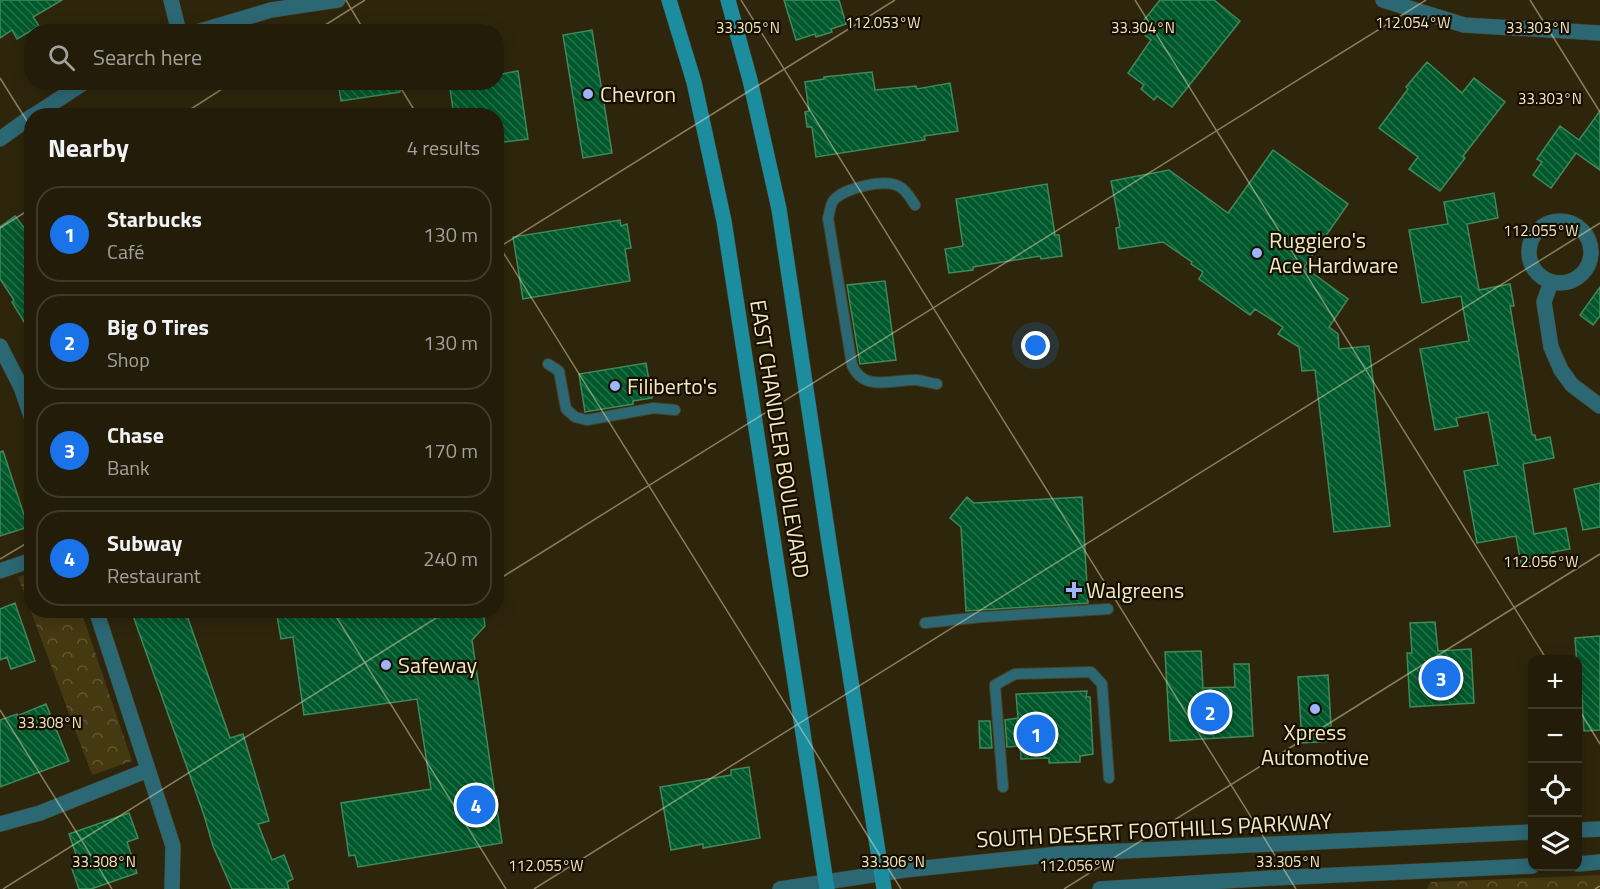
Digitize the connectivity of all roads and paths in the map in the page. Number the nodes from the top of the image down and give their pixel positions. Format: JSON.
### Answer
{"nodes":[{"id":1,"x":171,"y":0,"type":"edge"},
{"id":2,"x":338,"y":0,"type":"edge"},
{"id":3,"x":669,"y":0,"type":"edge"},
{"id":4,"x":728,"y":0,"type":"edge"},
{"id":5,"x":1383,"y":0,"type":"edge"},
{"id":6,"x":1423,"y":6,"type":"edge"},
{"id":7,"x":177,"y":24,"type":"edge"},
{"id":8,"x":224,"y":24,"type":"edge"},
{"id":9,"x":1600,"y":33,"type":"edge"},
{"id":10,"x":73,"y":90,"type":"edge"},
{"id":11,"x":44,"y":108,"type":"edge"},
{"id":12,"x":24,"y":122,"type":"edge"},
{"id":13,"x":0,"y":139,"type":"edge"},
{"id":14,"x":915,"y":205,"type":"dead end"},
{"id":15,"x":1551,"y":282,"type":"junction"},
{"id":16,"x":0,"y":346,"type":"edge"},
{"id":17,"x":548,"y":364,"type":"dead end"},
{"id":18,"x":937,"y":384,"type":"dead end"},
{"id":19,"x":24,"y":396,"type":"edge"},
{"id":20,"x":1600,"y":406,"type":"edge"},
{"id":21,"x":675,"y":410,"type":"dead end"},
{"id":22,"x":24,"y":563,"type":"edge"},
{"id":23,"x":0,"y":571,"type":"edge"},
{"id":24,"x":1108,"y":609,"type":"dead end"},
{"id":25,"x":99,"y":618,"type":"edge"},
{"id":26,"x":925,"y":623,"type":"dead end"},
{"id":27,"x":148,"y":770,"type":"junction"},
{"id":28,"x":1109,"y":778,"type":"dead end"},
{"id":29,"x":1004,"y":787,"type":"dead end"},
{"id":30,"x":0,"y":824,"type":"edge"},
{"id":31,"x":1600,"y":829,"type":"edge"},
{"id":32,"x":1582,"y":830,"type":"edge"},
{"id":33,"x":1528,"y":832,"type":"edge"},
{"id":34,"x":1600,"y":862,"type":"edge"},
{"id":35,"x":1582,"y":864,"type":"edge"},
{"id":36,"x":1528,"y":866,"type":"edge"},
{"id":37,"x":881,"y":873,"type":"junction"},
{"id":38,"x":827,"y":885,"type":"edge"},
{"id":39,"x":172,"y":889,"type":"edge"},
{"id":40,"x":780,"y":889,"type":"edge"},
{"id":41,"x":884,"y":889,"type":"edge"},
{"id":42,"x":1100,"y":889,"type":"edge"}],
"edges":[{"from":1,"to":7,"type":"street"},
{"from":2,"to":8,"type":"street"},
{"from":3,"to":38,"type":"main road","name":"EAST CHANDLER BOULEVARD"},
{"from":4,"to":37,"type":"main road","name":"EAST CHANDLER BOULEVARD"},
{"from":5,"to":6,"type":"street"},
{"from":6,"to":9,"type":"street"},
{"from":10,"to":11,"type":"street"},
{"from":12,"to":13,"type":"street"},
{"from":14,"to":18,"type":"lane"},
{"from":15,"to":15,"type":"street"},
{"from":15,"to":20,"type":"street"},
{"from":16,"to":19,"type":"street"},
{"from":17,"to":21,"type":"lane"},
{"from":22,"to":23,"type":"street"},
{"from":24,"to":26,"type":"lane"},
{"from":25,"to":27,"type":"street"},
{"from":27,"to":30,"type":"street"},
{"from":27,"to":39,"type":"street"},
{"from":28,"to":29,"type":"lane"},
{"from":31,"to":32,"type":"street"},
{"from":33,"to":37,"type":"street","name":"SOUTH DESERT FOOTHILLS PARKWAY"},
{"from":34,"to":35,"type":"street"},
{"from":36,"to":42,"type":"street"},
{"from":37,"to":38,"type":"street","name":"SOUTH DESERT FOOTHILLS PARKWAY"},
{"from":37,"to":41,"type":"main road","name":"EAST CHANDLER BOULEVARD"},
{"from":38,"to":40,"type":"street","name":"SOUTH DESERT FOOTHILLS PARKWAY"}]}
